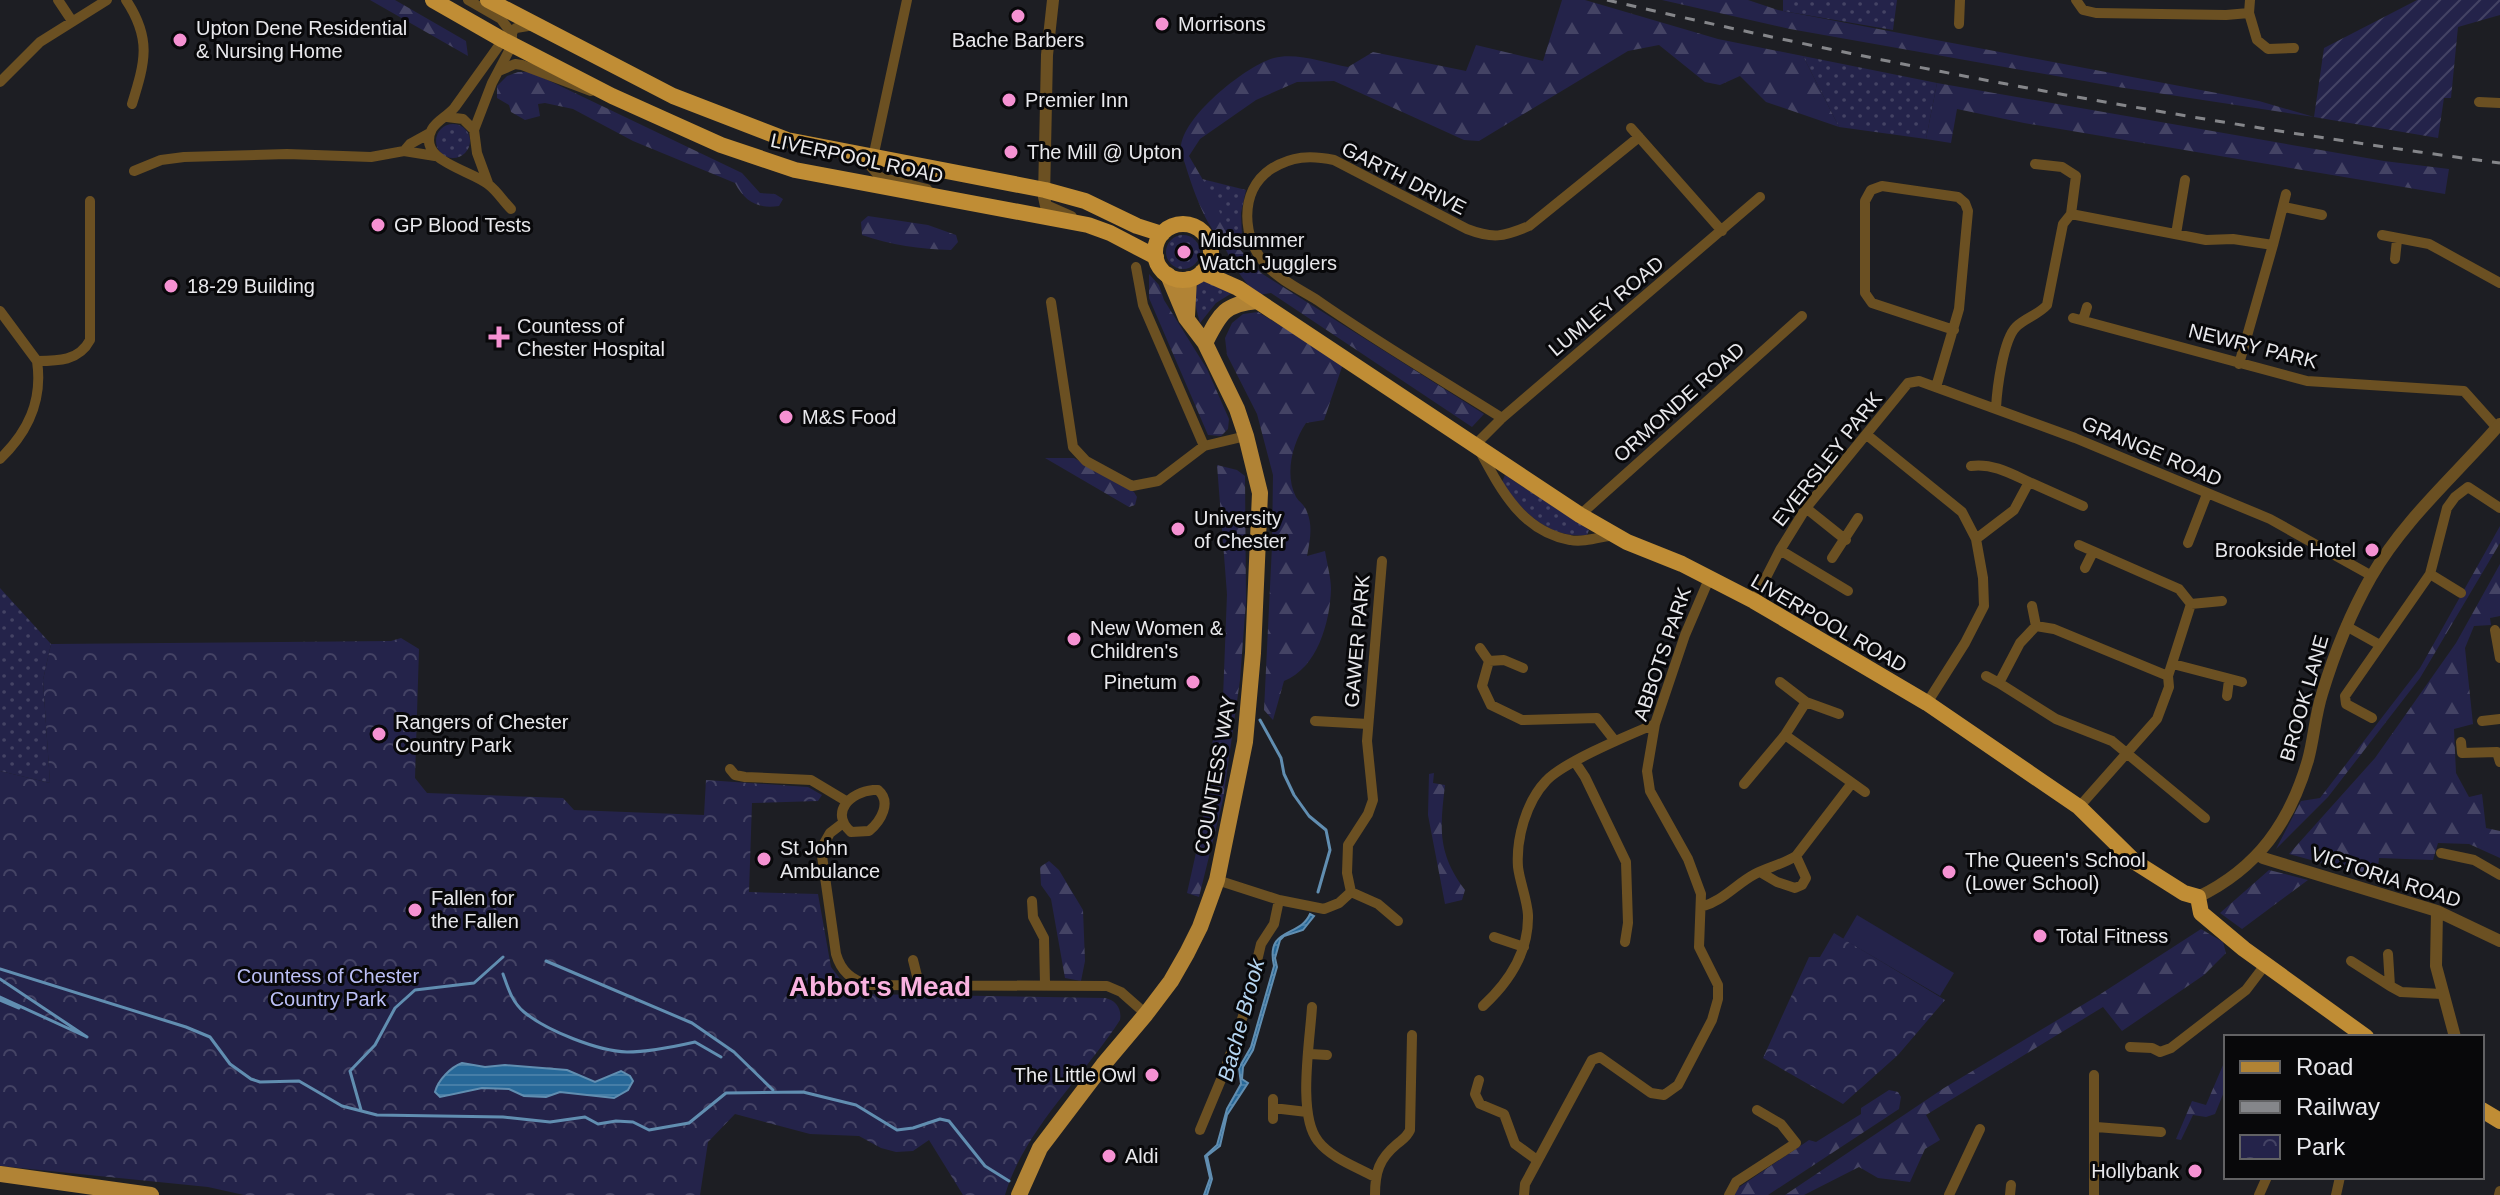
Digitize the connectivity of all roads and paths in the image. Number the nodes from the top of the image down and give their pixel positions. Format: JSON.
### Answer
{"nodes":[{"id":1,"x":58,"y":0,"type":"edge"},
{"id":2,"x":107,"y":0,"type":"edge"},
{"id":3,"x":126,"y":0,"type":"edge"},
{"id":4,"x":433,"y":0,"type":"edge"},
{"id":5,"x":468,"y":0,"type":"edge"},
{"id":6,"x":488,"y":0,"type":"edge"},
{"id":7,"x":907,"y":0,"type":"edge"},
{"id":8,"x":1053,"y":0,"type":"edge"},
{"id":9,"x":1960,"y":0,"type":"edge"},
{"id":10,"x":2076,"y":0,"type":"edge"},
{"id":11,"x":2250,"y":0,"type":"edge"},
{"id":12,"x":2249,"y":13,"type":"junction"},
{"id":13,"x":72,"y":21,"type":"junction"},
{"id":14,"x":1959,"y":24,"type":"dead end"},
{"id":15,"x":535,"y":25,"type":"junction"},
{"id":16,"x":509,"y":39,"type":"junction"},
{"id":17,"x":2294,"y":48,"type":"dead end"},
{"id":18,"x":499,"y":71,"type":"junction"},
{"id":19,"x":0,"y":82,"type":"edge"},
{"id":20,"x":612,"y":96,"type":"junction"},
{"id":21,"x":2479,"y":102,"type":"dead end"},
{"id":22,"x":2500,"y":102,"type":"edge"},
{"id":23,"x":132,"y":104,"type":"dead end"},
{"id":24,"x":447,"y":117,"type":"junction"},
{"id":25,"x":1631,"y":128,"type":"dead end"},
{"id":26,"x":474,"y":130,"type":"junction"},
{"id":27,"x":430,"y":133,"type":"junction"},
{"id":28,"x":1639,"y":137,"type":"junction"},
{"id":29,"x":476,"y":143,"type":"junction"},
{"id":30,"x":404,"y":151,"type":"junction"},
{"id":31,"x":435,"y":156,"type":"junction"},
{"id":32,"x":871,"y":158,"type":"junction"},
{"id":33,"x":453,"y":164,"type":"junction"},
{"id":34,"x":2035,"y":164,"type":"dead end"},
{"id":35,"x":134,"y":171,"type":"dead end"},
{"id":36,"x":2185,"y":180,"type":"dead end"},
{"id":37,"x":488,"y":183,"type":"junction"},
{"id":38,"x":1045,"y":190,"type":"junction"},
{"id":39,"x":2286,"y":194,"type":"dead end"},
{"id":40,"x":1760,"y":197,"type":"dead end"},
{"id":41,"x":955,"y":199,"type":"junction"},
{"id":42,"x":90,"y":201,"type":"dead end"},
{"id":43,"x":2284,"y":207,"type":"junction"},
{"id":44,"x":511,"y":209,"type":"dead end"},
{"id":45,"x":2071,"y":214,"type":"junction"},
{"id":46,"x":2322,"y":215,"type":"dead end"},
{"id":47,"x":1088,"y":225,"type":"junction"},
{"id":48,"x":1722,"y":231,"type":"junction"},
{"id":49,"x":1162,"y":234,"type":"junction"},
{"id":50,"x":2176,"y":234,"type":"junction"},
{"id":51,"x":2382,"y":235,"type":"dead end"},
{"id":52,"x":2397,"y":240,"type":"junction"},
{"id":53,"x":2273,"y":245,"type":"junction"},
{"id":54,"x":1211,"y":252,"type":"junction"},
{"id":55,"x":1156,"y":257,"type":"junction"},
{"id":56,"x":2395,"y":259,"type":"dead end"},
{"id":57,"x":1136,"y":267,"type":"dead end"},
{"id":58,"x":1168,"y":275,"type":"junction"},
{"id":59,"x":1196,"y":276,"type":"junction"},
{"id":60,"x":2500,"y":283,"type":"edge"},
{"id":61,"x":1238,"y":288,"type":"junction"},
{"id":62,"x":1257,"y":301,"type":"junction"},
{"id":63,"x":1051,"y":302,"type":"dead end"},
{"id":64,"x":2087,"y":307,"type":"dead end"},
{"id":65,"x":1,"y":313,"type":"edge"},
{"id":66,"x":1802,"y":316,"type":"dead end"},
{"id":67,"x":1186,"y":318,"type":"junction"},
{"id":68,"x":1954,"y":330,"type":"junction"},
{"id":69,"x":1205,"y":343,"type":"junction"},
{"id":70,"x":37,"y":361,"type":"junction"},
{"id":71,"x":2239,"y":364,"type":"junction"},
{"id":72,"x":1908,"y":383,"type":"joint"},
{"id":73,"x":1936,"y":387,"type":"junction"},
{"id":74,"x":1996,"y":408,"type":"junction"},
{"id":75,"x":1502,"y":418,"type":"junction"},
{"id":76,"x":2498,"y":426,"type":"edge"},
{"id":77,"x":1867,"y":435,"type":"junction"},
{"id":78,"x":1246,"y":436,"type":"junction"},
{"id":79,"x":1476,"y":444,"type":"junction"},
{"id":80,"x":1204,"y":446,"type":"junction"},
{"id":81,"x":0,"y":459,"type":"edge"},
{"id":82,"x":1971,"y":466,"type":"dead end"},
{"id":83,"x":2029,"y":482,"type":"junction"},
{"id":84,"x":2207,"y":494,"type":"junction"},
{"id":85,"x":2083,"y":506,"type":"dead end"},
{"id":86,"x":1806,"y":508,"type":"junction"},
{"id":87,"x":2500,"y":508,"type":"edge"},
{"id":88,"x":1580,"y":515,"type":"junction"},
{"id":89,"x":1858,"y":518,"type":"dead end"},
{"id":90,"x":1615,"y":535,"type":"junction"},
{"id":91,"x":1976,"y":539,"type":"junction"},
{"id":92,"x":1846,"y":540,"type":"junction"},
{"id":93,"x":2188,"y":543,"type":"dead end"},
{"id":94,"x":2079,"y":545,"type":"dead end"},
{"id":95,"x":1780,"y":550,"type":"junction"},
{"id":96,"x":2093,"y":552,"type":"junction"},
{"id":97,"x":1832,"y":558,"type":"dead end"},
{"id":98,"x":1382,"y":561,"type":"dead end"},
{"id":99,"x":2085,"y":568,"type":"dead end"},
{"id":100,"x":2430,"y":574,"type":"junction"},
{"id":101,"x":2372,"y":576,"type":"junction"},
{"id":102,"x":1709,"y":579,"type":"junction"},
{"id":103,"x":1848,"y":591,"type":"dead end"},
{"id":104,"x":2461,"y":593,"type":"dead end"},
{"id":105,"x":1754,"y":601,"type":"junction"},
{"id":106,"x":2222,"y":601,"type":"dead end"},
{"id":107,"x":2191,"y":604,"type":"junction"},
{"id":108,"x":2032,"y":606,"type":"dead end"},
{"id":109,"x":2036,"y":626,"type":"junction"},
{"id":110,"x":2346,"y":626,"type":"junction"},
{"id":111,"x":2495,"y":630,"type":"dead end"},
{"id":112,"x":2380,"y":645,"type":"junction"},
{"id":113,"x":1480,"y":648,"type":"dead end"},
{"id":114,"x":2500,"y":658,"type":"edge"},
{"id":115,"x":1489,"y":661,"type":"junction"},
{"id":116,"x":2173,"y":664,"type":"junction"},
{"id":117,"x":1523,"y":668,"type":"dead end"},
{"id":118,"x":1986,"y":676,"type":"dead end"},
{"id":119,"x":2168,"y":676,"type":"junction"},
{"id":120,"x":2229,"y":680,"type":"junction"},
{"id":121,"x":1780,"y":682,"type":"dead end"},
{"id":122,"x":2242,"y":682,"type":"dead end"},
{"id":123,"x":1999,"y":683,"type":"junction"},
{"id":124,"x":2227,"y":696,"type":"dead end"},
{"id":125,"x":1806,"y":702,"type":"junction"},
{"id":126,"x":1927,"y":703,"type":"junction"},
{"id":127,"x":1839,"y":714,"type":"dead end"},
{"id":128,"x":2372,"y":718,"type":"dead end"},
{"id":129,"x":2500,"y":719,"type":"edge"},
{"id":130,"x":1315,"y":721,"type":"dead end"},
{"id":131,"x":2482,"y":721,"type":"dead end"},
{"id":132,"x":1368,"y":724,"type":"junction"},
{"id":133,"x":1655,"y":724,"type":"junction"},
{"id":134,"x":1785,"y":735,"type":"junction"},
{"id":135,"x":1615,"y":741,"type":"junction"},
{"id":136,"x":2461,"y":742,"type":"dead end"},
{"id":137,"x":2126,"y":753,"type":"junction"},
{"id":138,"x":1575,"y":762,"type":"junction"},
{"id":139,"x":2500,"y":762,"type":"edge"},
{"id":140,"x":730,"y":769,"type":"dead end"},
{"id":141,"x":1852,"y":783,"type":"junction"},
{"id":142,"x":1744,"y":784,"type":"dead end"},
{"id":143,"x":1865,"y":792,"type":"dead end"},
{"id":144,"x":846,"y":801,"type":"junction"},
{"id":145,"x":2079,"y":807,"type":"junction"},
{"id":146,"x":2205,"y":818,"type":"dead end"},
{"id":147,"x":843,"y":823,"type":"junction"},
{"id":148,"x":2441,"y":853,"type":"dead end"},
{"id":149,"x":1796,"y":856,"type":"junction"},
{"id":150,"x":2260,"y":856,"type":"junction"},
{"id":151,"x":1760,"y":872,"type":"junction"},
{"id":152,"x":2500,"y":875,"type":"edge"},
{"id":153,"x":1217,"y":880,"type":"junction"},
{"id":154,"x":1351,"y":892,"type":"junction"},
{"id":155,"x":1279,"y":900,"type":"junction"},
{"id":156,"x":1032,"y":901,"type":"dead end"},
{"id":157,"x":2200,"y":905,"type":"junction"},
{"id":158,"x":1701,"y":907,"type":"junction"},
{"id":159,"x":2437,"y":911,"type":"junction"},
{"id":160,"x":1398,"y":921,"type":"dead end"},
{"id":161,"x":1494,"y":937,"type":"dead end"},
{"id":162,"x":2500,"y":941,"type":"edge"},
{"id":163,"x":1625,"y":942,"type":"dead end"},
{"id":164,"x":1524,"y":947,"type":"junction"},
{"id":165,"x":2388,"y":954,"type":"dead end"},
{"id":166,"x":913,"y":960,"type":"dead end"},
{"id":167,"x":2351,"y":961,"type":"dead end"},
{"id":168,"x":2265,"y":965,"type":"junction"},
{"id":169,"x":919,"y":984,"type":"junction"},
{"id":170,"x":1045,"y":984,"type":"junction"},
{"id":171,"x":2390,"y":986,"type":"junction"},
{"id":172,"x":2442,"y":994,"type":"junction"},
{"id":173,"x":1483,"y":1006,"type":"dead end"},
{"id":174,"x":1312,"y":1007,"type":"dead end"},
{"id":175,"x":1146,"y":1014,"type":"junction"},
{"id":176,"x":1412,"y":1035,"type":"dead end"},
{"id":177,"x":2363,"y":1035,"type":"edge"},
{"id":178,"x":2454,"y":1035,"type":"edge"},
{"id":179,"x":2130,"y":1047,"type":"dead end"},
{"id":180,"x":1310,"y":1054,"type":"junction"},
{"id":181,"x":1327,"y":1055,"type":"dead end"},
{"id":182,"x":2094,"y":1075,"type":"dead end"},
{"id":183,"x":1479,"y":1080,"type":"dead end"},
{"id":184,"x":1273,"y":1109,"type":"dead end"},
{"id":185,"x":1757,"y":1110,"type":"dead end"},
{"id":186,"x":1307,"y":1112,"type":"junction"},
{"id":187,"x":2096,"y":1127,"type":"junction"},
{"id":188,"x":1980,"y":1129,"type":"dead end"},
{"id":189,"x":1200,"y":1130,"type":"dead end"},
{"id":190,"x":2161,"y":1132,"type":"dead end"},
{"id":191,"x":1537,"y":1160,"type":"junction"},
{"id":192,"x":0,"y":1174,"type":"edge"},
{"id":193,"x":1375,"y":1177,"type":"junction"},
{"id":194,"x":151,"y":1195,"type":"edge"},
{"id":195,"x":1019,"y":1195,"type":"edge"},
{"id":196,"x":1375,"y":1195,"type":"edge"},
{"id":197,"x":1524,"y":1195,"type":"edge"},
{"id":198,"x":1729,"y":1195,"type":"edge"},
{"id":199,"x":1949,"y":1195,"type":"edge"},
{"id":200,"x":2094,"y":1195,"type":"edge"}],
"edges":[{"from":1,"to":13,"type":"street"},
{"from":2,"to":13,"type":"street"},
{"from":3,"to":23,"type":"street"},
{"from":4,"to":16,"type":"highway","name":"LIVERPOOL ROAD"},
{"from":5,"to":16,"type":"street"},
{"from":6,"to":15,"type":"highway","name":"LIVERPOOL ROAD"},
{"from":7,"to":32,"type":"street"},
{"from":8,"to":38,"type":"street"},
{"from":9,"to":14,"type":"street"},
{"from":10,"to":12,"type":"street"},
{"from":11,"to":12,"type":"street"},
{"from":12,"to":17,"type":"street"},
{"from":13,"to":19,"type":"street"},
{"from":15,"to":16,"type":"street"},
{"from":15,"to":20,"type":"highway"},
{"from":15,"to":32,"type":"highway","name":"LIVERPOOL ROAD"},
{"from":16,"to":18,"type":"street"},
{"from":16,"to":20,"type":"highway","name":"LIVERPOOL ROAD"},
{"from":16,"to":24,"type":"street"},
{"from":18,"to":20,"type":"street"},
{"from":18,"to":26,"type":"street"},
{"from":20,"to":41,"type":"highway","name":"LIVERPOOL ROAD"},
{"from":21,"to":22,"type":"street"},
{"from":24,"to":26,"type":"street"},
{"from":24,"to":27,"type":"street"},
{"from":25,"to":28,"type":"street"},
{"from":26,"to":29,"type":"street"},
{"from":27,"to":30,"type":"street"},
{"from":27,"to":31,"type":"street"},
{"from":28,"to":48,"type":"street"},
{"from":28,"to":75,"type":"street","name":"GARTH DRIVE"},
{"from":29,"to":33,"type":"street"},
{"from":29,"to":37,"type":"street"},
{"from":30,"to":31,"type":"street"},
{"from":30,"to":35,"type":"street"},
{"from":31,"to":33,"type":"street"},
{"from":32,"to":38,"type":"highway","name":"LIVERPOOL ROAD"},
{"from":32,"to":41,"type":"street"},
{"from":33,"to":37,"type":"street"},
{"from":34,"to":45,"type":"street"},
{"from":36,"to":50,"type":"street"},
{"from":37,"to":44,"type":"street"},
{"from":38,"to":47,"type":"street"},
{"from":38,"to":49,"type":"highway","name":"LIVERPOOL ROAD"},
{"from":39,"to":43,"type":"street"},
{"from":40,"to":48,"type":"street","name":"LUMLEY ROAD"},
{"from":41,"to":47,"type":"highway","name":"LIVERPOOL ROAD"},
{"from":42,"to":70,"type":"street"},
{"from":43,"to":46,"type":"street"},
{"from":43,"to":53,"type":"street"},
{"from":45,"to":50,"type":"street"},
{"from":45,"to":74,"type":"street"},
{"from":47,"to":55,"type":"highway","name":"LIVERPOOL ROAD"},
{"from":48,"to":75,"type":"street","name":"LUMLEY ROAD"},
{"from":49,"to":54,"type":"highway"},
{"from":49,"to":55,"type":"highway"},
{"from":50,"to":53,"type":"street"},
{"from":51,"to":52,"type":"street"},
{"from":52,"to":56,"type":"street"},
{"from":52,"to":60,"type":"street"},
{"from":53,"to":71,"type":"street"},
{"from":54,"to":59,"type":"highway"},
{"from":54,"to":61,"type":"highway","name":"LIVERPOOL ROAD"},
{"from":55,"to":58,"type":"highway"},
{"from":57,"to":80,"type":"street"},
{"from":58,"to":59,"type":"highway"},
{"from":58,"to":67,"type":"main road","name":"COUNTESS WAY"},
{"from":59,"to":61,"type":"highway","name":"LIVERPOOL ROAD"},
{"from":59,"to":67,"type":"main road"},
{"from":61,"to":62,"type":"highway","name":"LIVERPOOL ROAD"},
{"from":62,"to":69,"type":"main road"},
{"from":62,"to":79,"type":"highway","name":"LIVERPOOL ROAD"},
{"from":63,"to":80,"type":"street"},
{"from":64,"to":71,"type":"street","name":"NEWRY PARK"},
{"from":65,"to":70,"type":"street"},
{"from":66,"to":88,"type":"street","name":"ORMONDE ROAD"},
{"from":67,"to":69,"type":"main road","name":"COUNTESS WAY"},
{"from":68,"to":68,"type":"street"},
{"from":68,"to":73,"type":"street"},
{"from":69,"to":78,"type":"main road","name":"COUNTESS WAY"},
{"from":70,"to":81,"type":"street"},
{"from":71,"to":76,"type":"street","name":"NEWRY PARK"},
{"from":72,"to":73,"type":"street","name":"GRANGE ROAD"},
{"from":72,"to":77,"type":"street","name":"EVERSLEY PARK"},
{"from":73,"to":74,"type":"street","name":"GRANGE ROAD"},
{"from":74,"to":84,"type":"street","name":"GRANGE ROAD"},
{"from":75,"to":79,"type":"street","name":"LUMLEY ROAD"},
{"from":76,"to":101,"type":"street","name":"BROOK LANE"},
{"from":77,"to":86,"type":"street","name":"EVERSLEY PARK"},
{"from":77,"to":91,"type":"street"},
{"from":78,"to":80,"type":"street"},
{"from":78,"to":153,"type":"main road","name":"COUNTESS WAY"},
{"from":79,"to":88,"type":"highway","name":"LIVERPOOL ROAD"},
{"from":79,"to":90,"type":"street"},
{"from":82,"to":83,"type":"street"},
{"from":83,"to":85,"type":"street"},
{"from":83,"to":91,"type":"street"},
{"from":84,"to":93,"type":"street"},
{"from":84,"to":101,"type":"street","name":"GRANGE ROAD"},
{"from":86,"to":92,"type":"street"},
{"from":86,"to":95,"type":"street","name":"EVERSLEY PARK"},
{"from":87,"to":100,"type":"street"},
{"from":88,"to":90,"type":"highway","name":"LIVERPOOL ROAD"},
{"from":89,"to":92,"type":"street"},
{"from":90,"to":102,"type":"highway","name":"LIVERPOOL ROAD"},
{"from":91,"to":126,"type":"street"},
{"from":92,"to":97,"type":"street"},
{"from":94,"to":96,"type":"street"},
{"from":95,"to":103,"type":"street"},
{"from":95,"to":105,"type":"street","name":"EVERSLEY PARK"},
{"from":96,"to":99,"type":"street"},
{"from":96,"to":107,"type":"street"},
{"from":98,"to":132,"type":"street","name":"GAWER PARK"},
{"from":100,"to":104,"type":"street"},
{"from":100,"to":112,"type":"street"},
{"from":101,"to":110,"type":"street","name":"BROOK LANE"},
{"from":102,"to":105,"type":"highway","name":"LIVERPOOL ROAD"},
{"from":102,"to":133,"type":"street","name":"ABBOTS PARK"},
{"from":105,"to":126,"type":"highway","name":"LIVERPOOL ROAD"},
{"from":106,"to":107,"type":"street"},
{"from":107,"to":116,"type":"street"},
{"from":108,"to":109,"type":"street"},
{"from":109,"to":119,"type":"street"},
{"from":109,"to":123,"type":"street"},
{"from":110,"to":112,"type":"street"},
{"from":110,"to":150,"type":"street","name":"BROOK LANE"},
{"from":111,"to":114,"type":"street"},
{"from":112,"to":128,"type":"street"},
{"from":113,"to":115,"type":"street"},
{"from":115,"to":117,"type":"street"},
{"from":115,"to":135,"type":"street"},
{"from":116,"to":119,"type":"street"},
{"from":116,"to":120,"type":"street"},
{"from":118,"to":123,"type":"street"},
{"from":119,"to":137,"type":"street"},
{"from":120,"to":122,"type":"street"},
{"from":120,"to":124,"type":"street"},
{"from":121,"to":125,"type":"street"},
{"from":123,"to":137,"type":"street"},
{"from":125,"to":127,"type":"street"},
{"from":125,"to":134,"type":"street"},
{"from":126,"to":145,"type":"highway","name":"LIVERPOOL ROAD"},
{"from":129,"to":131,"type":"street"},
{"from":130,"to":132,"type":"street","name":"GAWER PARK"},
{"from":132,"to":154,"type":"street","name":"GAWER PARK"},
{"from":133,"to":135,"type":"street"},
{"from":133,"to":158,"type":"street","name":"ABBOTS PARK"},
{"from":134,"to":141,"type":"street"},
{"from":134,"to":142,"type":"street"},
{"from":135,"to":138,"type":"street"},
{"from":136,"to":139,"type":"street"},
{"from":137,"to":145,"type":"street"},
{"from":137,"to":146,"type":"street"},
{"from":138,"to":163,"type":"street"},
{"from":138,"to":164,"type":"street"},
{"from":140,"to":144,"type":"street"},
{"from":141,"to":143,"type":"street"},
{"from":141,"to":149,"type":"street"},
{"from":144,"to":147,"type":"street"},
{"from":144,"to":147,"type":"street"},
{"from":145,"to":157,"type":"highway","name":"LIVERPOOL ROAD"},
{"from":147,"to":169,"type":"street"},
{"from":148,"to":152,"type":"street"},
{"from":149,"to":151,"type":"street"},
{"from":149,"to":151,"type":"street"},
{"from":150,"to":157,"type":"street","name":"BROOK LANE"},
{"from":150,"to":159,"type":"street","name":"VICTORIA ROAD"},
{"from":151,"to":158,"type":"street"},
{"from":153,"to":155,"type":"street"},
{"from":153,"to":175,"type":"main road","name":"COUNTESS WAY"},
{"from":154,"to":155,"type":"street"},
{"from":154,"to":160,"type":"street"},
{"from":155,"to":189,"type":"street"},
{"from":156,"to":170,"type":"street"},
{"from":157,"to":168,"type":"highway","name":"LIVERPOOL ROAD"},
{"from":158,"to":191,"type":"street","name":"ABBOTS PARK"},
{"from":159,"to":162,"type":"street","name":"VICTORIA ROAD"},
{"from":159,"to":172,"type":"street"},
{"from":161,"to":164,"type":"street"},
{"from":164,"to":173,"type":"street"},
{"from":165,"to":171,"type":"street"},
{"from":166,"to":169,"type":"street"},
{"from":167,"to":171,"type":"street"},
{"from":168,"to":177,"type":"highway","name":"LIVERPOOL ROAD"},
{"from":168,"to":179,"type":"street"},
{"from":169,"to":170,"type":"street"},
{"from":170,"to":175,"type":"street"},
{"from":171,"to":172,"type":"street"},
{"from":172,"to":178,"type":"street"},
{"from":174,"to":180,"type":"street"},
{"from":175,"to":195,"type":"main road","name":"COUNTESS WAY"},
{"from":176,"to":193,"type":"street"},
{"from":180,"to":181,"type":"street"},
{"from":180,"to":186,"type":"street"},
{"from":182,"to":187,"type":"street"},
{"from":183,"to":191,"type":"street"},
{"from":184,"to":186,"type":"street"},
{"from":185,"to":198,"type":"street"},
{"from":186,"to":193,"type":"street"},
{"from":187,"to":190,"type":"street"},
{"from":187,"to":200,"type":"street"},
{"from":188,"to":199,"type":"street"},
{"from":191,"to":197,"type":"street","name":"ABBOTS PARK"},
{"from":192,"to":194,"type":"main road"},
{"from":193,"to":196,"type":"street"}]}
